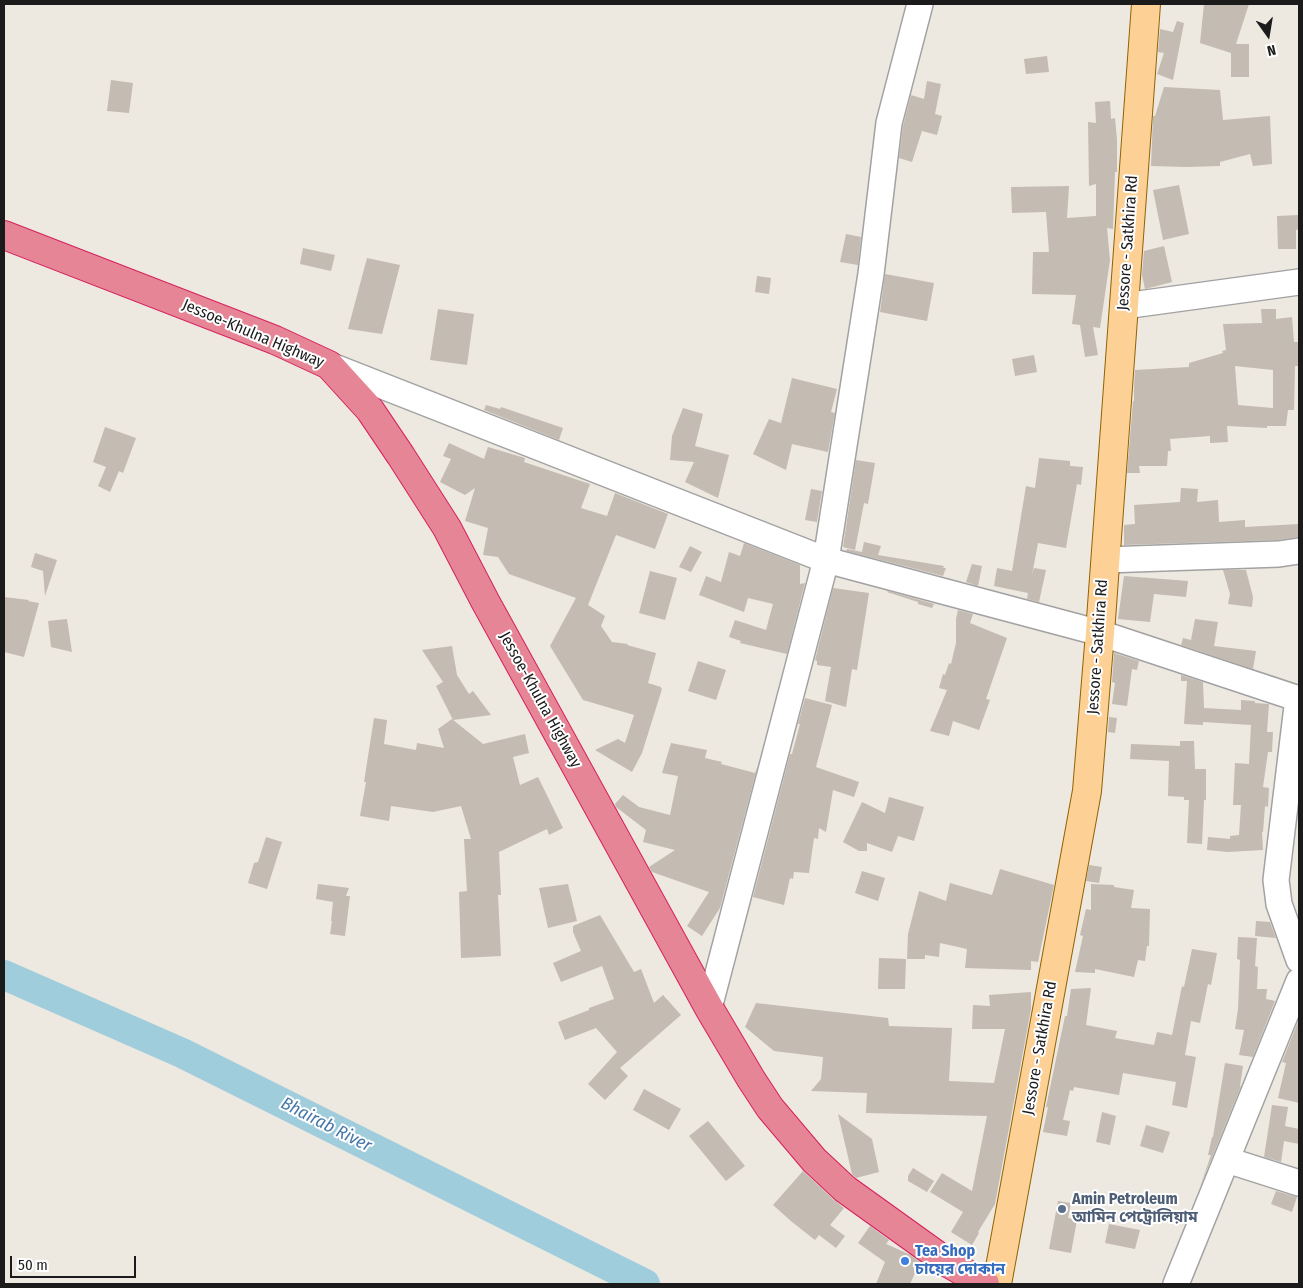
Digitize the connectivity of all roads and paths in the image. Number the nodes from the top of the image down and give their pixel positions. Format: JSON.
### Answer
{"nodes":[{"id":1,"x":920,"y":4,"type":"edge"},
{"id":2,"x":1146,"y":4,"type":"edge"},
{"id":3,"x":4,"y":235,"type":"edge"},
{"id":4,"x":1299,"y":282,"type":"edge"},
{"id":5,"x":1124,"y":306,"type":"junction"},
{"id":6,"x":329,"y":365,"type":"junction"},
{"id":7,"x":1299,"y":551,"type":"edge"},
{"id":8,"x":826,"y":560,"type":"junction"},
{"id":9,"x":1104,"y":560,"type":"junction"},
{"id":10,"x":1100,"y":634,"type":"junction"},
{"id":11,"x":1299,"y":698,"type":"edge"},
{"id":12,"x":1299,"y":960,"type":"edge"},
{"id":13,"x":1299,"y":981,"type":"edge"},
{"id":14,"x":709,"y":1008,"type":"junction"},
{"id":15,"x":1227,"y":1160,"type":"junction"},
{"id":16,"x":1299,"y":1182,"type":"edge"},
{"id":17,"x":985,"y":1284,"type":"edge"},
{"id":18,"x":997,"y":1284,"type":"edge"},
{"id":19,"x":1176,"y":1284,"type":"edge"}],
"edges":[{"from":1,"to":8,"type":"street"},
{"from":2,"to":5,"type":"main road","name":"Jessore - Satkhira Rd"},
{"from":3,"to":6,"type":"highway","name":"Jessoe-Khulna Highway"},
{"from":4,"to":5,"type":"street"},
{"from":5,"to":9,"type":"main road","name":"Jessore - Satkhira Rd"},
{"from":6,"to":8,"type":"street"},
{"from":6,"to":14,"type":"highway","name":"Jessoe-Khulna Highway"},
{"from":7,"to":9,"type":"street"},
{"from":8,"to":10,"type":"street"},
{"from":8,"to":14,"type":"street"},
{"from":9,"to":10,"type":"main road","name":"Jessore - Satkhira Rd"},
{"from":10,"to":11,"type":"street"},
{"from":10,"to":18,"type":"main road","name":"Jessore - Satkhira Rd"},
{"from":11,"to":12,"type":"street"},
{"from":13,"to":15,"type":"street"},
{"from":14,"to":17,"type":"highway","name":"Jessoe-Khulna Highway"},
{"from":15,"to":16,"type":"street"},
{"from":15,"to":19,"type":"street"}]}
